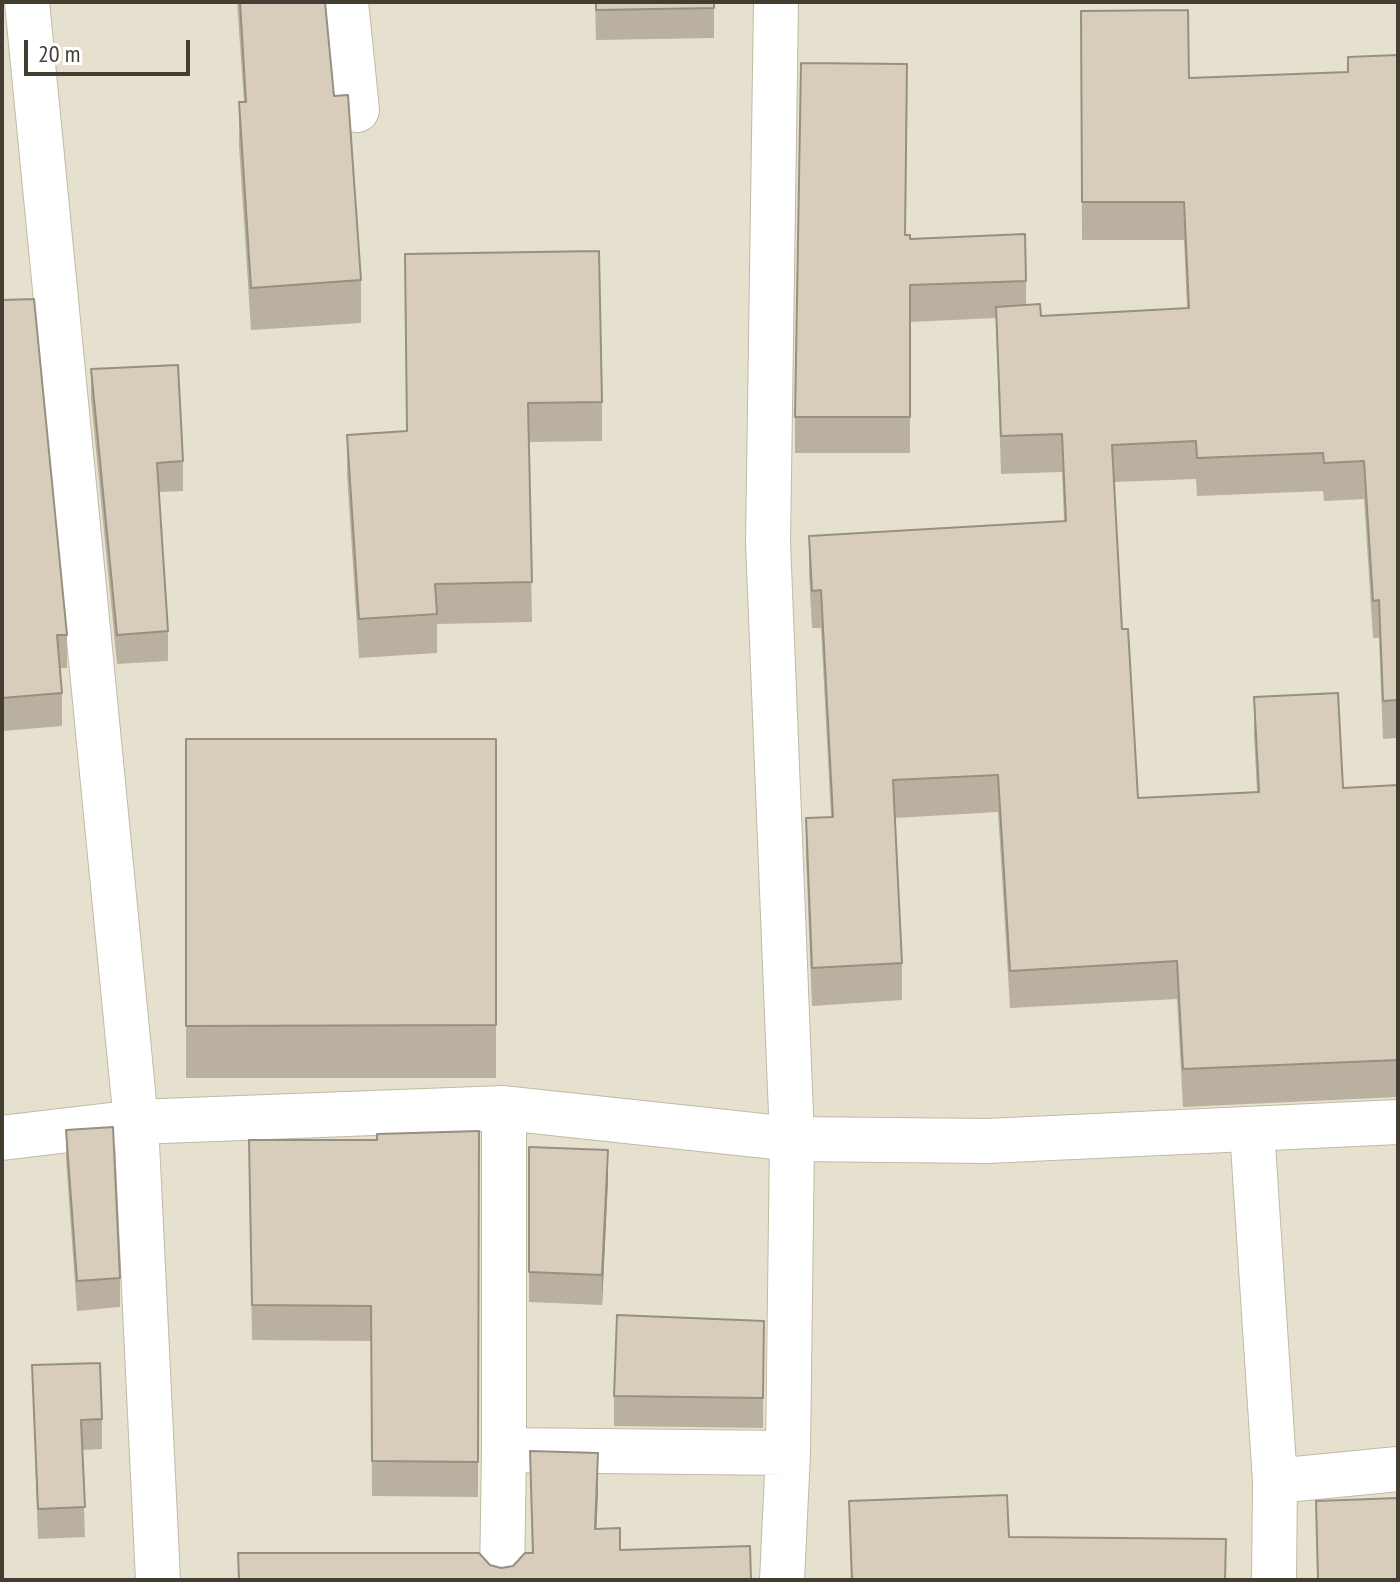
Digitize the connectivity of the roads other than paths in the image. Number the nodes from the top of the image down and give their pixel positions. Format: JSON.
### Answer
{"nodes":[{"id":1,"x":27,"y":2,"type":"edge"},
{"id":2,"x":346,"y":2,"type":"edge"},
{"id":3,"x":776,"y":2,"type":"edge"},
{"id":4,"x":357,"y":110,"type":"dead end"},
{"id":5,"x":504,"y":1108,"type":"junction"},
{"id":6,"x":136,"y":1122,"type":"junction"},
{"id":7,"x":1398,"y":1122,"type":"edge"},
{"id":8,"x":1252,"y":1130,"type":"junction"},
{"id":9,"x":2,"y":1138,"type":"edge"},
{"id":10,"x":792,"y":1139,"type":"junction"},
{"id":11,"x":504,"y":1450,"type":"junction"},
{"id":12,"x":788,"y":1453,"type":"junction"},
{"id":13,"x":1398,"y":1469,"type":"edge"},
{"id":14,"x":1275,"y":1481,"type":"junction"},
{"id":15,"x":158,"y":1580,"type":"edge"},
{"id":16,"x":502,"y":1580,"type":"edge"},
{"id":17,"x":782,"y":1580,"type":"edge"},
{"id":18,"x":1274,"y":1580,"type":"edge"}],
"edges":[{"from":1,"to":6,"type":"street"},
{"from":2,"to":4,"type":"street"},
{"from":3,"to":10,"type":"street"},
{"from":5,"to":6,"type":"street"},
{"from":5,"to":10,"type":"street"},
{"from":5,"to":11,"type":"street"},
{"from":6,"to":9,"type":"street"},
{"from":6,"to":15,"type":"street"},
{"from":7,"to":8,"type":"street"},
{"from":8,"to":10,"type":"street"},
{"from":8,"to":14,"type":"street"},
{"from":10,"to":12,"type":"street"},
{"from":11,"to":12,"type":"street"},
{"from":11,"to":16,"type":"street"},
{"from":12,"to":17,"type":"street"},
{"from":13,"to":14,"type":"street"},
{"from":14,"to":18,"type":"street"}]}
